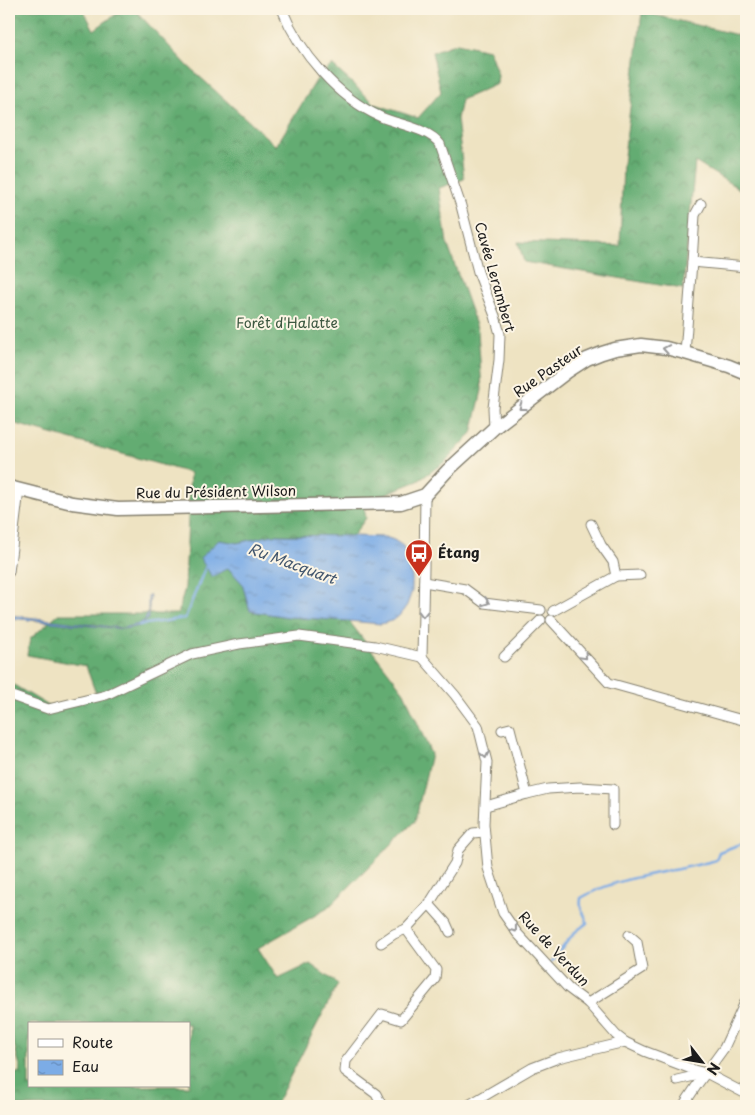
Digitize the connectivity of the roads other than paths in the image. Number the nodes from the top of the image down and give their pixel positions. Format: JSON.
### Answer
{"nodes":[{"id":1,"x":282,"y":9,"type":"edge"},
{"id":2,"x":701,"y":204,"type":"dead end"},
{"id":3,"x":692,"y":262,"type":"junction"},
{"id":4,"x":746,"y":267,"type":"edge"},
{"id":5,"x":685,"y":352,"type":"junction"},
{"id":6,"x":746,"y":373,"type":"edge"},
{"id":7,"x":494,"y":428,"type":"junction"},
{"id":8,"x":14,"y":488,"type":"edge"},
{"id":9,"x":425,"y":495,"type":"junction"},
{"id":10,"x":591,"y":524,"type":"dead end"},
{"id":11,"x":9,"y":572,"type":"edge"},
{"id":12,"x":640,"y":575,"type":"dead end"},
{"id":13,"x":616,"y":576,"type":"junction"},
{"id":14,"x":424,"y":582,"type":"junction"},
{"id":15,"x":541,"y":615,"type":"junction"},
{"id":16,"x":552,"y":615,"type":"junction"},
{"id":17,"x":422,"y":657,"type":"junction"},
{"id":18,"x":504,"y":657,"type":"dead end"},
{"id":19,"x":9,"y":695,"type":"edge"},
{"id":20,"x":746,"y":722,"type":"edge"},
{"id":21,"x":502,"y":730,"type":"dead end"},
{"id":22,"x":527,"y":794,"type":"junction"},
{"id":23,"x":486,"y":806,"type":"junction"},
{"id":24,"x":613,"y":825,"type":"dead end"},
{"id":25,"x":484,"y":832,"type":"junction"},
{"id":26,"x":429,"y":904,"type":"junction"},
{"id":27,"x":406,"y":929,"type":"junction"},
{"id":28,"x":450,"y":932,"type":"dead end"},
{"id":29,"x":629,"y":935,"type":"dead end"},
{"id":30,"x":381,"y":943,"type":"dead end"},
{"id":31,"x":746,"y":1000,"type":"edge"},
{"id":32,"x":588,"y":1003,"type":"junction"},
{"id":33,"x":625,"y":1042,"type":"junction"},
{"id":34,"x":706,"y":1073,"type":"junction"},
{"id":35,"x":678,"y":1080,"type":"dead end"},
{"id":36,"x":746,"y":1094,"type":"edge"},
{"id":37,"x":382,"y":1106,"type":"edge"},
{"id":38,"x":467,"y":1106,"type":"edge"},
{"id":39,"x":683,"y":1106,"type":"edge"}],
"edges":[{"from":1,"to":7,"type":"street","name":"Cavée Lerambert"},
{"from":2,"to":3,"type":"street"},
{"from":3,"to":4,"type":"street"},
{"from":3,"to":5,"type":"street"},
{"from":5,"to":6,"type":"street","name":"Rue Pasteur"},
{"from":5,"to":7,"type":"street","name":"Rue Pasteur","one_way":true},
{"from":7,"to":9,"type":"street","name":"Rue Pasteur"},
{"from":8,"to":9,"type":"street","name":"Rue du Président Wilson"},
{"from":8,"to":11,"type":"street"},
{"from":9,"to":14,"type":"street"},
{"from":10,"to":13,"type":"street"},
{"from":12,"to":13,"type":"street"},
{"from":13,"to":16,"type":"street"},
{"from":14,"to":15,"type":"street","one_way":true},
{"from":14,"to":17,"type":"street","one_way":true},
{"from":15,"to":16,"type":"street"},
{"from":15,"to":16,"type":"street"},
{"from":15,"to":18,"type":"street"},
{"from":16,"to":20,"type":"street","one_way":true},
{"from":17,"to":19,"type":"street"},
{"from":17,"to":23,"type":"street","name":"Rue de Verdun","one_way":true},
{"from":21,"to":22,"type":"street"},
{"from":22,"to":23,"type":"street"},
{"from":22,"to":24,"type":"street"},
{"from":23,"to":25,"type":"street","name":"Rue de Verdun"},
{"from":25,"to":26,"type":"street"},
{"from":25,"to":32,"type":"street","name":"Rue de Verdun","one_way":true},
{"from":26,"to":27,"type":"street"},
{"from":26,"to":28,"type":"street"},
{"from":27,"to":30,"type":"street"},
{"from":27,"to":37,"type":"street"},
{"from":29,"to":32,"type":"street"},
{"from":31,"to":34,"type":"street"},
{"from":32,"to":33,"type":"street","name":"Rue de Verdun"},
{"from":33,"to":34,"type":"street","name":"Rue de Verdun"},
{"from":33,"to":38,"type":"street"},
{"from":34,"to":35,"type":"street"},
{"from":34,"to":36,"type":"street","name":"Rue de Verdun"},
{"from":34,"to":39,"type":"street"}]}
